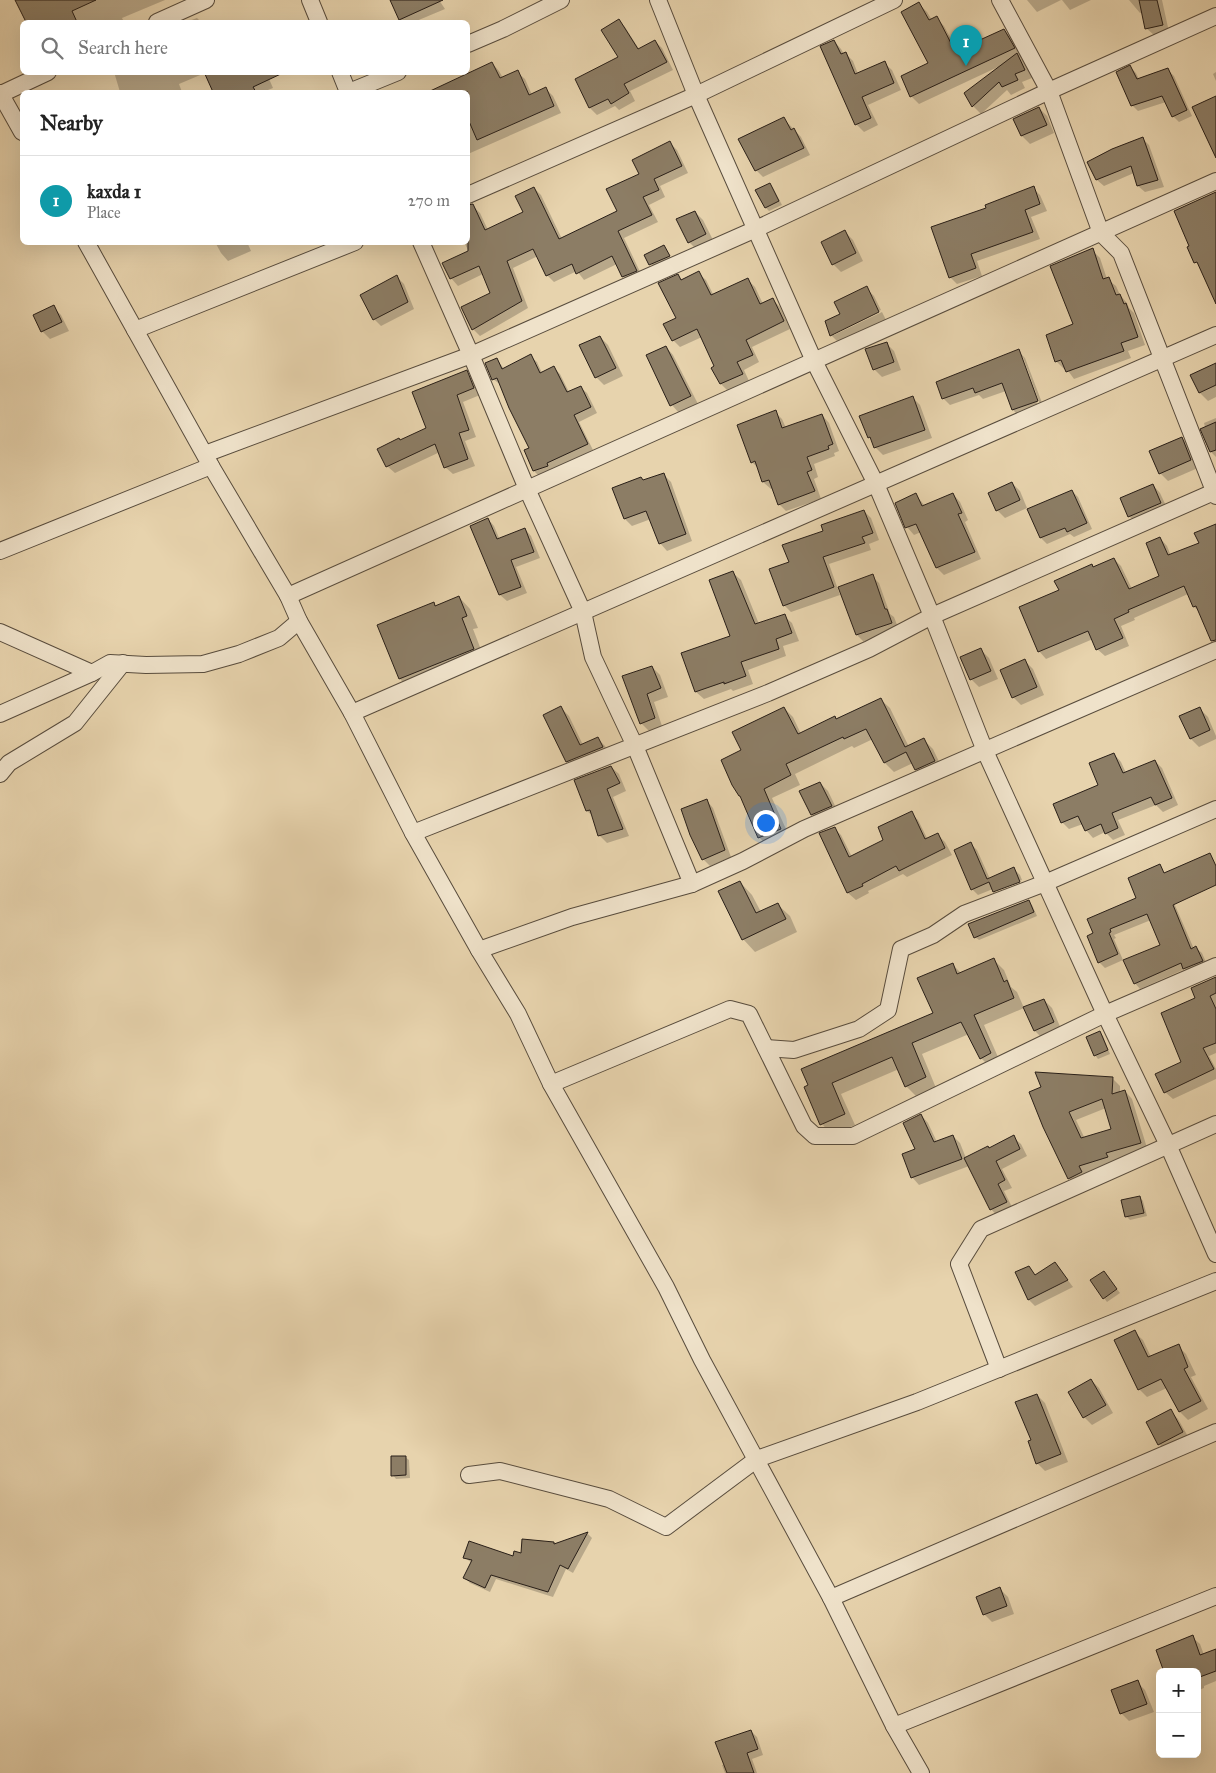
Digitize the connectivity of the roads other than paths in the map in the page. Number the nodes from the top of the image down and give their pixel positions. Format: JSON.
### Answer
{"nodes":[{"id":1,"x":206,"y":0,"type":"edge"},
{"id":2,"x":310,"y":0,"type":"edge"},
{"id":3,"x":561,"y":0,"type":"edge"},
{"id":4,"x":658,"y":0,"type":"edge"},
{"id":5,"x":894,"y":0,"type":"edge"},
{"id":6,"x":1000,"y":0,"type":"edge"},
{"id":7,"x":1216,"y":16,"type":"edge"},
{"id":8,"x":161,"y":20,"type":"edge"},
{"id":9,"x":318,"y":20,"type":"edge"},
{"id":10,"x":470,"y":43,"type":"edge"},
{"id":11,"x":41,"y":75,"type":"edge"},
{"id":12,"x":341,"y":75,"type":"edge"},
{"id":13,"x":390,"y":75,"type":"edge"},
{"id":14,"x":347,"y":90,"type":"edge"},
{"id":15,"x":353,"y":90,"type":"edge"},
{"id":16,"x":1049,"y":91,"type":"junction"},
{"id":17,"x":0,"y":94,"type":"edge"},
{"id":18,"x":696,"y":95,"type":"junction"},
{"id":19,"x":20,"y":129,"type":"edge"},
{"id":20,"x":1216,"y":181,"type":"edge"},
{"id":21,"x":470,"y":194,"type":"edge"},
{"id":22,"x":756,"y":229,"type":"junction"},
{"id":23,"x":1101,"y":233,"type":"junction"},
{"id":24,"x":88,"y":245,"type":"edge"},
{"id":25,"x":348,"y":245,"type":"edge"},
{"id":26,"x":422,"y":245,"type":"edge"},
{"id":27,"x":135,"y":330,"type":"junction"},
{"id":28,"x":1216,"y":335,"type":"edge"},
{"id":29,"x":471,"y":356,"type":"junction"},
{"id":30,"x":1162,"y":359,"type":"junction"},
{"id":31,"x":814,"y":361,"type":"junction"},
{"id":32,"x":208,"y":460,"type":"junction"},
{"id":33,"x":876,"y":484,"type":"junction"},
{"id":34,"x":527,"y":489,"type":"junction"},
{"id":35,"x":1215,"y":493,"type":"edge"},
{"id":36,"x":0,"y":551,"type":"edge"},
{"id":37,"x":288,"y":596,"type":"junction"},
{"id":38,"x":583,"y":612,"type":"junction"},
{"id":39,"x":932,"y":616,"type":"junction"},
{"id":40,"x":299,"y":621,"type":"junction"},
{"id":41,"x":0,"y":632,"type":"edge"},
{"id":42,"x":1216,"y":650,"type":"edge"},
{"id":43,"x":123,"y":663,"type":"junction"},
{"id":44,"x":92,"y":673,"type":"junction"},
{"id":45,"x":352,"y":713,"type":"junction"},
{"id":46,"x":0,"y":714,"type":"edge"},
{"id":47,"x":635,"y":746,"type":"junction"},
{"id":48,"x":985,"y":751,"type":"junction"},
{"id":49,"x":0,"y":774,"type":"edge"},
{"id":50,"x":1216,"y":810,"type":"edge"},
{"id":51,"x":413,"y":833,"type":"junction"},
{"id":52,"x":1045,"y":883,"type":"junction"},
{"id":53,"x":692,"y":884,"type":"junction"},
{"id":54,"x":479,"y":950,"type":"junction"},
{"id":55,"x":1216,"y":966,"type":"edge"},
{"id":56,"x":1105,"y":1014,"type":"junction"},
{"id":57,"x":766,"y":1048,"type":"junction"},
{"id":58,"x":551,"y":1084,"type":"junction"},
{"id":59,"x":1216,"y":1124,"type":"edge"},
{"id":60,"x":1168,"y":1145,"type":"junction"},
{"id":61,"x":1216,"y":1254,"type":"edge"},
{"id":62,"x":1216,"y":1281,"type":"edge"},
{"id":63,"x":999,"y":1369,"type":"junction"},
{"id":64,"x":1216,"y":1432,"type":"edge"},
{"id":65,"x":756,"y":1459,"type":"junction"},
{"id":66,"x":470,"y":1475,"type":"dead end"},
{"id":67,"x":1216,"y":1596,"type":"edge"},
{"id":68,"x":831,"y":1598,"type":"junction"},
{"id":69,"x":894,"y":1726,"type":"junction"},
{"id":70,"x":921,"y":1773,"type":"edge"}],
"edges":[{"from":1,"to":8,"type":"street"},
{"from":2,"to":9,"type":"street"},
{"from":3,"to":10,"type":"street"},
{"from":4,"to":18,"type":"street"},
{"from":5,"to":18,"type":"street"},
{"from":6,"to":16,"type":"street"},
{"from":7,"to":16,"type":"street"},
{"from":11,"to":17,"type":"street"},
{"from":12,"to":14,"type":"street"},
{"from":13,"to":15,"type":"street"},
{"from":16,"to":22,"type":"street"},
{"from":16,"to":23,"type":"street"},
{"from":17,"to":19,"type":"street"},
{"from":18,"to":21,"type":"street"},
{"from":18,"to":22,"type":"street"},
{"from":20,"to":23,"type":"street"},
{"from":22,"to":29,"type":"street"},
{"from":22,"to":31,"type":"street"},
{"from":23,"to":30,"type":"street"},
{"from":23,"to":31,"type":"street"},
{"from":24,"to":27,"type":"street"},
{"from":25,"to":27,"type":"street"},
{"from":26,"to":29,"type":"street"},
{"from":27,"to":32,"type":"street"},
{"from":28,"to":30,"type":"street"},
{"from":29,"to":32,"type":"street"},
{"from":29,"to":34,"type":"street"},
{"from":30,"to":33,"type":"street"},
{"from":30,"to":35,"type":"street"},
{"from":31,"to":33,"type":"street"},
{"from":31,"to":34,"type":"street"},
{"from":32,"to":36,"type":"street"},
{"from":32,"to":37,"type":"street"},
{"from":33,"to":38,"type":"street"},
{"from":33,"to":39,"type":"street"},
{"from":34,"to":37,"type":"street"},
{"from":34,"to":38,"type":"street"},
{"from":35,"to":39,"type":"street"},
{"from":37,"to":40,"type":"street"},
{"from":38,"to":45,"type":"street"},
{"from":38,"to":47,"type":"street"},
{"from":39,"to":47,"type":"street"},
{"from":39,"to":48,"type":"street"},
{"from":40,"to":43,"type":"street"},
{"from":40,"to":45,"type":"street"},
{"from":41,"to":44,"type":"street"},
{"from":42,"to":48,"type":"street"},
{"from":43,"to":44,"type":"street"},
{"from":43,"to":49,"type":"street"},
{"from":44,"to":46,"type":"street"},
{"from":45,"to":51,"type":"street"},
{"from":47,"to":51,"type":"street"},
{"from":47,"to":53,"type":"street"},
{"from":48,"to":52,"type":"street"},
{"from":48,"to":53,"type":"street"},
{"from":50,"to":52,"type":"street"},
{"from":51,"to":54,"type":"street"},
{"from":52,"to":56,"type":"street"},
{"from":52,"to":57,"type":"street"},
{"from":53,"to":54,"type":"street"},
{"from":54,"to":58,"type":"street"},
{"from":55,"to":56,"type":"street"},
{"from":56,"to":57,"type":"street"},
{"from":56,"to":60,"type":"street"},
{"from":57,"to":58,"type":"street"},
{"from":58,"to":65,"type":"street"},
{"from":59,"to":60,"type":"street"},
{"from":60,"to":61,"type":"street"},
{"from":60,"to":63,"type":"street"},
{"from":62,"to":63,"type":"street"},
{"from":63,"to":65,"type":"street"},
{"from":64,"to":68,"type":"street"},
{"from":65,"to":66,"type":"street"},
{"from":65,"to":68,"type":"street"},
{"from":67,"to":69,"type":"street"},
{"from":68,"to":69,"type":"street"},
{"from":69,"to":70,"type":"street"}]}
